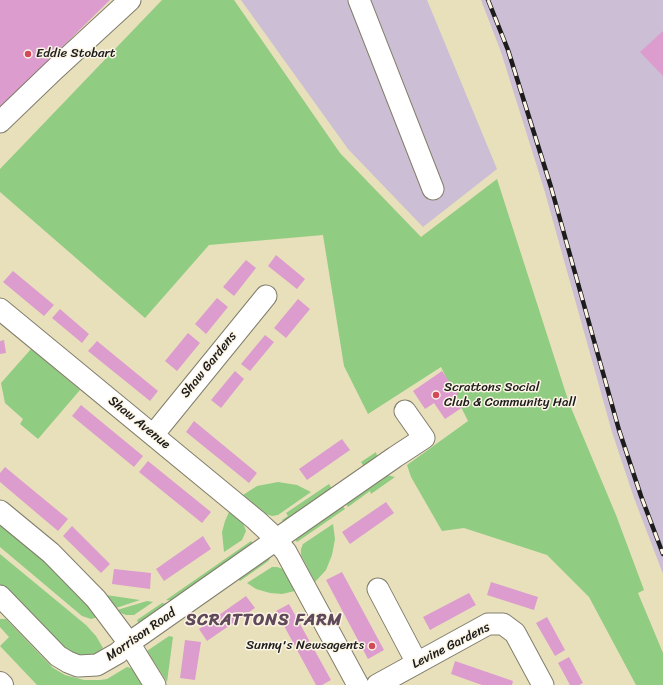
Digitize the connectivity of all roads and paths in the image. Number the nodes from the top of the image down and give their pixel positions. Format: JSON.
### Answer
{"nodes":[{"id":1,"x":130,"y":0,"type":"edge"},
{"id":2,"x":359,"y":0,"type":"edge"},
{"id":3,"x":0,"y":122,"type":"edge"},
{"id":4,"x":433,"y":189,"type":"dead end"},
{"id":5,"x":266,"y":296,"type":"dead end"},
{"id":6,"x":0,"y":309,"type":"edge"},
{"id":7,"x":405,"y":411,"type":"dead end"},
{"id":8,"x":153,"y":435,"type":"junction"},
{"id":9,"x":0,"y":511,"type":"edge"},
{"id":10,"x":276,"y":540,"type":"junction"},
{"id":11,"x":378,"y":589,"type":"dead end"},
{"id":12,"x":0,"y":596,"type":"edge"},
{"id":13,"x":129,"y":643,"type":"junction"},
{"id":14,"x":417,"y":663,"type":"junction"},
{"id":15,"x":155,"y":685,"type":"edge"},
{"id":16,"x":358,"y":685,"type":"edge"},
{"id":17,"x":377,"y":685,"type":"edge"},
{"id":18,"x":543,"y":685,"type":"edge"}],
"edges":[{"from":1,"to":3,"type":"street"},
{"from":2,"to":4,"type":"street"},
{"from":5,"to":8,"type":"street","name":"Shaw Gardens"},
{"from":6,"to":8,"type":"street","name":"Shaw Avenue"},
{"from":7,"to":10,"type":"street","name":"Morrison Road"},
{"from":8,"to":10,"type":"street","name":"Shaw Avenue"},
{"from":9,"to":13,"type":"street"},
{"from":10,"to":13,"type":"street","name":"Morrison Road"},
{"from":10,"to":16,"type":"street","name":"Shaw Avenue"},
{"from":11,"to":14,"type":"street"},
{"from":12,"to":13,"type":"street","name":"Morrison Road"},
{"from":13,"to":15,"type":"street"},
{"from":14,"to":17,"type":"street","name":"Levine Gardens"},
{"from":14,"to":18,"type":"street","name":"Levine Gardens"}]}
